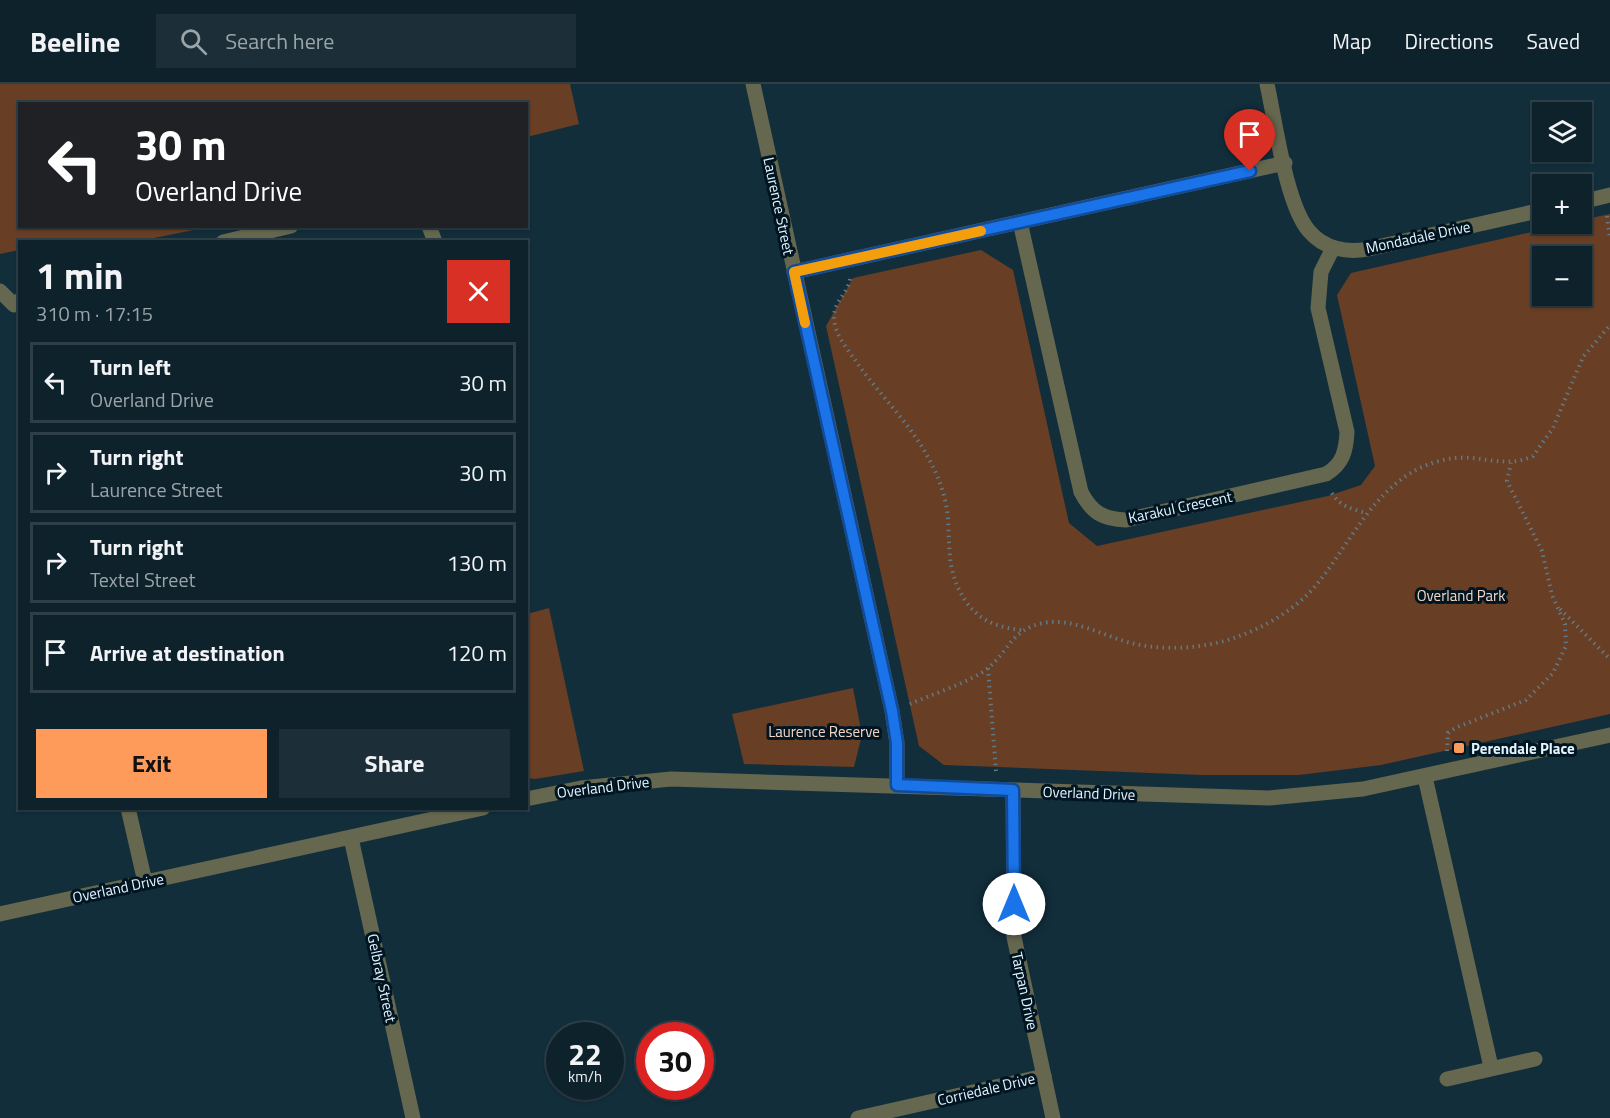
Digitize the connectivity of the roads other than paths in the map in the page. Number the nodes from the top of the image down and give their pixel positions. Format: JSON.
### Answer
{"nodes":[{"id":1,"x":753,"y":84,"type":"edge"},
{"id":2,"x":1267,"y":84,"type":"edge"},
{"id":3,"x":1285,"y":162,"type":"junction"},
{"id":4,"x":1610,"y":195,"type":"edge"},
{"id":5,"x":1592,"y":199,"type":"edge"},
{"id":6,"x":1532,"y":212,"type":"edge"},
{"id":7,"x":1020,"y":222,"type":"junction"},
{"id":8,"x":283,"y":228,"type":"edge"},
{"id":9,"x":232,"y":240,"type":"edge"},
{"id":10,"x":1333,"y":248,"type":"junction"},
{"id":11,"x":794,"y":272,"type":"junction"},
{"id":12,"x":0,"y":291,"type":"edge"},
{"id":13,"x":18,"y":307,"type":"edge"},
{"id":14,"x":1610,"y":735,"type":"edge"},
{"id":15,"x":1425,"y":777,"type":"junction"},
{"id":16,"x":897,"y":785,"type":"junction"},
{"id":17,"x":1013,"y":790,"type":"junction"},
{"id":18,"x":528,"y":799,"type":"edge"},
{"id":19,"x":128,"y":810,"type":"edge"},
{"id":20,"x":474,"y":810,"type":"edge"},
{"id":21,"x":351,"y":838,"type":"junction"},
{"id":22,"x":145,"y":882,"type":"junction"},
{"id":23,"x":0,"y":914,"type":"edge"},
{"id":24,"x":1534,"y":1059,"type":"dead end"},
{"id":25,"x":1491,"y":1067,"type":"junction"},
{"id":26,"x":1044,"y":1077,"type":"junction"},
{"id":27,"x":1447,"y":1079,"type":"dead end"},
{"id":28,"x":413,"y":1118,"type":"edge"},
{"id":29,"x":858,"y":1118,"type":"edge"},
{"id":30,"x":1053,"y":1118,"type":"edge"}],
"edges":[{"from":1,"to":11,"type":"street","name":"Laurence Street"},
{"from":2,"to":3,"type":"street"},
{"from":3,"to":7,"type":"street"},
{"from":3,"to":10,"type":"street"},
{"from":4,"to":5,"type":"street"},
{"from":6,"to":10,"type":"street","name":"Mondadale Drive"},
{"from":7,"to":10,"type":"street","name":"Karakul Crescent"},
{"from":7,"to":11,"type":"street"},
{"from":8,"to":9,"type":"street"},
{"from":11,"to":16,"type":"street","name":"Laurence Street"},
{"from":12,"to":13,"type":"street"},
{"from":14,"to":15,"type":"street","name":"Overland Drive"},
{"from":15,"to":17,"type":"street","name":"Overland Drive"},
{"from":15,"to":25,"type":"street"},
{"from":16,"to":17,"type":"street","name":"Overland Drive"},
{"from":16,"to":18,"type":"street","name":"Overland Drive"},
{"from":17,"to":26,"type":"street","name":"Tarpan Drive"},
{"from":19,"to":22,"type":"street"},
{"from":20,"to":21,"type":"street","name":"Overland Drive"},
{"from":21,"to":22,"type":"street","name":"Overland Drive"},
{"from":21,"to":28,"type":"street","name":"Gelbray Street"},
{"from":22,"to":23,"type":"street","name":"Overland Drive"},
{"from":24,"to":25,"type":"street"},
{"from":25,"to":27,"type":"street"},
{"from":26,"to":29,"type":"street","name":"Corriedale Drive"},
{"from":26,"to":30,"type":"street","name":"Tarpan Drive"}]}
